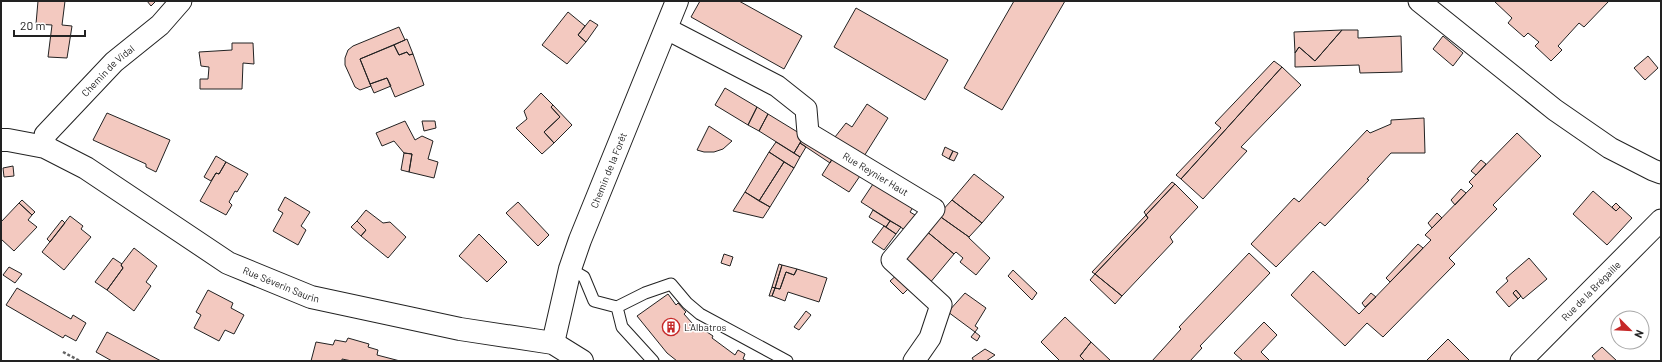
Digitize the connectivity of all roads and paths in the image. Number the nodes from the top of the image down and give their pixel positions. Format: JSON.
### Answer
{"nodes":[{"id":1,"x":181,"y":1,"type":"edge"},
{"id":2,"x":677,"y":1,"type":"edge"},
{"id":3,"x":1419,"y":1,"type":"edge"},
{"id":4,"x":666,"y":29,"type":"junction"},
{"id":5,"x":4,"y":140,"type":"edge"},
{"id":6,"x":45,"y":146,"type":"junction"},
{"id":7,"x":1661,"y":173,"type":"edge"},
{"id":8,"x":1661,"y":220,"type":"edge"},
{"id":9,"x":570,"y":269,"type":"junction"},
{"id":10,"x":617,"y":307,"type":"junction"},
{"id":11,"x":553,"y":343,"type":"junction"},
{"id":12,"x":63,"y":352,"type":"dead end"},
{"id":13,"x":80,"y":361,"type":"edge"},
{"id":14,"x":582,"y":361,"type":"edge"},
{"id":15,"x":653,"y":361,"type":"edge"},
{"id":16,"x":787,"y":361,"type":"edge"},
{"id":17,"x":914,"y":361,"type":"edge"},
{"id":18,"x":1521,"y":361,"type":"edge"}],
"edges":[{"from":1,"to":6,"type":"street","name":"Chemin de Vidal"},
{"from":2,"to":4,"type":"street","name":"Chemin de la Forêt"},
{"from":3,"to":7,"type":"street"},
{"from":4,"to":9,"type":"street","name":"Chemin de la Forêt"},
{"from":4,"to":17,"type":"street","name":"Rue Reynier Haut"},
{"from":5,"to":6,"type":"street","name":"Rue Séverin Saurin"},
{"from":6,"to":11,"type":"street","name":"Rue Séverin Saurin"},
{"from":8,"to":18,"type":"street","name":"Rue de la Brégaille"},
{"from":9,"to":10,"type":"lane"},
{"from":9,"to":11,"type":"street","name":"Chemin de la Forêt"},
{"from":10,"to":15,"type":"lane"},
{"from":10,"to":16,"type":"lane"},
{"from":11,"to":14,"type":"street","name":"Rue Séverin Saurin"},
{"from":12,"to":13,"type":"path"}]}
